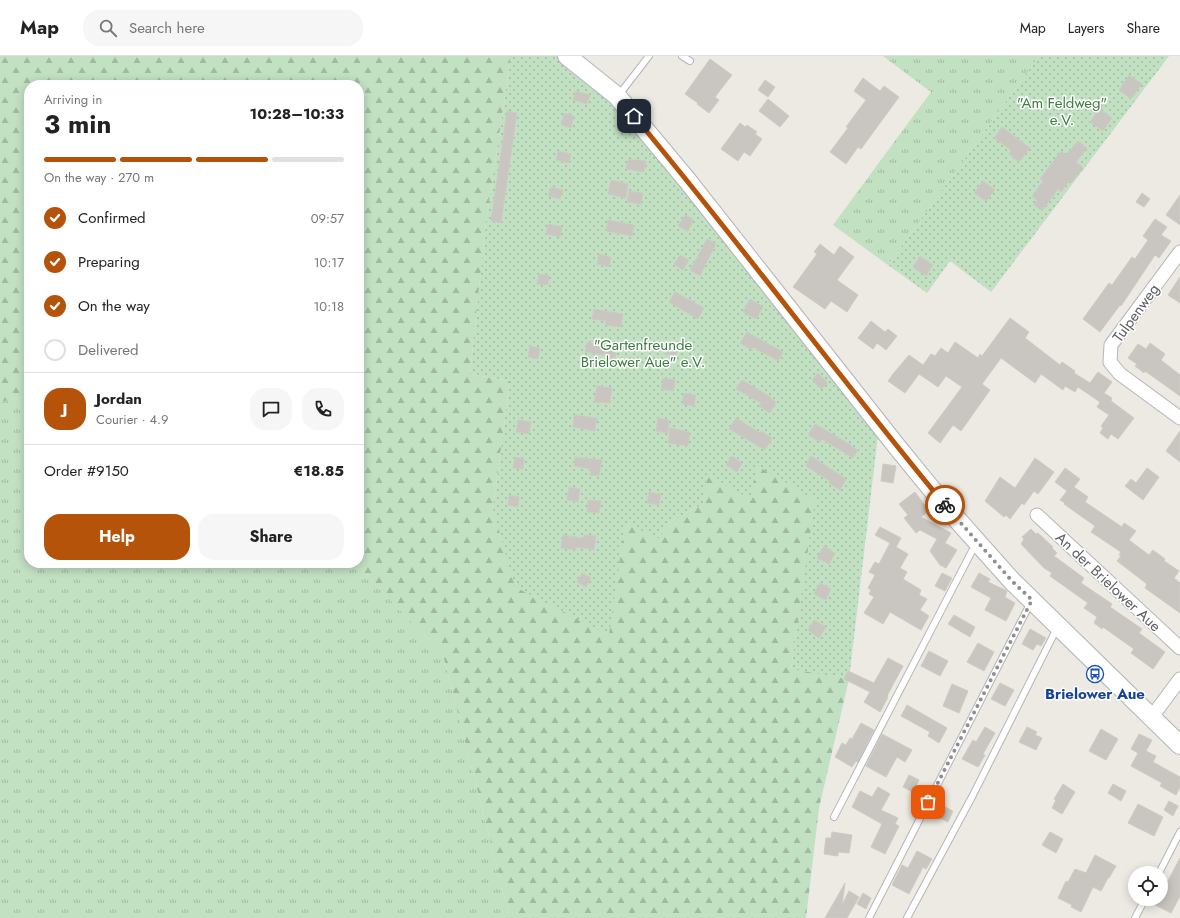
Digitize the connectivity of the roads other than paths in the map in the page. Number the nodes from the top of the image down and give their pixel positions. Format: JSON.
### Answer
{"nodes":[{"id":1,"x":567,"y":56,"type":"edge"},
{"id":2,"x":649,"y":56,"type":"edge"},
{"id":3,"x":682,"y":56,"type":"edge"},
{"id":4,"x":690,"y":61,"type":"dead end"},
{"id":5,"x":617,"y":96,"type":"junction"},
{"id":6,"x":1180,"y":252,"type":"edge"},
{"id":7,"x":1180,"y":418,"type":"edge"},
{"id":8,"x":1037,"y":515,"type":"dead end"},
{"id":9,"x":979,"y":544,"type":"junction"},
{"id":10,"x":1032,"y":600,"type":"junction"},
{"id":11,"x":1058,"y":626,"type":"junction"},
{"id":12,"x":1180,"y":648,"type":"edge"},
{"id":13,"x":1180,"y":678,"type":"edge"},
{"id":14,"x":1151,"y":718,"type":"junction"},
{"id":15,"x":1180,"y":745,"type":"edge"},
{"id":16,"x":834,"y":817,"type":"dead end"},
{"id":17,"x":1180,"y":832,"type":"edge"},
{"id":18,"x":1162,"y":866,"type":"edge"},
{"id":19,"x":1141,"y":906,"type":"edge"},
{"id":20,"x":869,"y":918,"type":"edge"},
{"id":21,"x":907,"y":918,"type":"edge"},
{"id":22,"x":1135,"y":918,"type":"edge"}],
"edges":[{"from":1,"to":5,"type":"street"},
{"from":2,"to":5,"type":"lane"},
{"from":3,"to":4,"type":"lane"},
{"from":5,"to":9,"type":"street"},
{"from":6,"to":7,"type":"street","name":"Tulpenweg"},
{"from":8,"to":12,"type":"street","name":"An der Brielower Aue"},
{"from":9,"to":10,"type":"street"},
{"from":9,"to":16,"type":"lane"},
{"from":10,"to":11,"type":"street"},
{"from":10,"to":20,"type":"lane"},
{"from":11,"to":14,"type":"street"},
{"from":11,"to":21,"type":"lane"},
{"from":13,"to":14,"type":"street"},
{"from":14,"to":15,"type":"street"},
{"from":17,"to":18,"type":"lane"},
{"from":19,"to":22,"type":"lane"}]}
